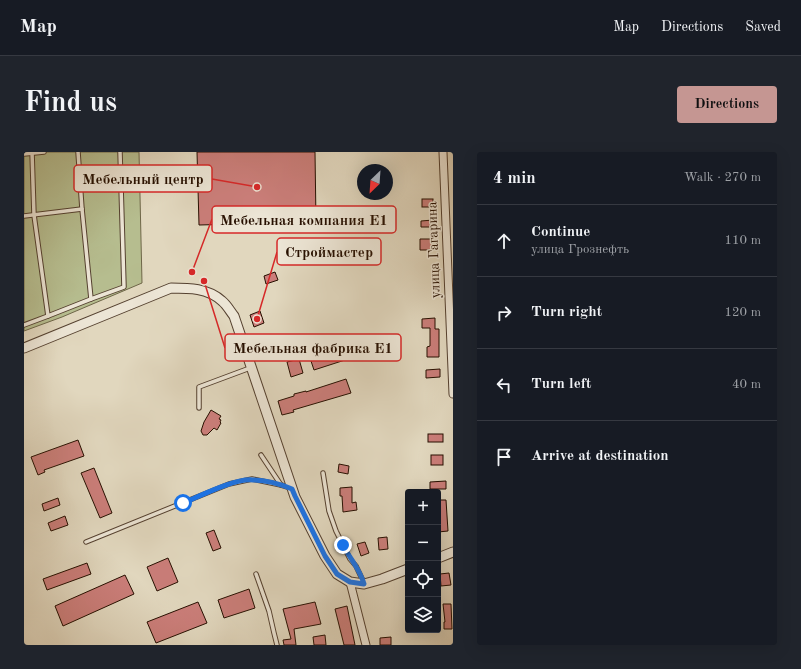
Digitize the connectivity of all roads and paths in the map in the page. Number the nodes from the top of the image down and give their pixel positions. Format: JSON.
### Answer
{"nodes":[{"id":1,"x":32,"y":152,"type":"edge"},
{"id":2,"x":44,"y":152,"type":"edge"},
{"id":3,"x":78,"y":152,"type":"edge"},
{"id":4,"x":120,"y":152,"type":"edge"},
{"id":5,"x":443,"y":152,"type":"edge"},
{"id":6,"x":24,"y":154,"type":"edge"},
{"id":7,"x":82,"y":209,"type":"junction"},
{"id":8,"x":34,"y":215,"type":"junction"},
{"id":9,"x":24,"y":216,"type":"edge"},
{"id":10,"x":450,"y":259,"type":"edge"},
{"id":11,"x":91,"y":300,"type":"junction"},
{"id":12,"x":48,"y":316,"type":"junction"},
{"id":13,"x":24,"y":324,"type":"edge"},
{"id":14,"x":24,"y":348,"type":"edge"},
{"id":15,"x":251,"y":368,"type":"junction"},
{"id":16,"x":453,"y":394,"type":"edge"},
{"id":17,"x":199,"y":408,"type":"dead end"},
{"id":18,"x":261,"y":455,"type":"dead end"},
{"id":19,"x":323,"y":473,"type":"dead end"},
{"id":20,"x":281,"y":485,"type":"junction"},
{"id":21,"x":292,"y":489,"type":"junction"},
{"id":22,"x":86,"y":542,"type":"dead end"},
{"id":23,"x":453,"y":552,"type":"edge"},
{"id":24,"x":441,"y":557,"type":"edge"},
{"id":25,"x":405,"y":570,"type":"edge"},
{"id":26,"x":256,"y":574,"type":"dead end"},
{"id":27,"x":350,"y":582,"type":"junction"},
{"id":28,"x":364,"y":584,"type":"junction"},
{"id":29,"x":277,"y":645,"type":"edge"},
{"id":30,"x":366,"y":645,"type":"edge"}],
"edges":[{"from":1,"to":2,"type":"lane"},
{"from":1,"to":6,"type":"lane"},
{"from":1,"to":8,"type":"lane"},
{"from":3,"to":7,"type":"lane"},
{"from":4,"to":11,"type":"lane"},
{"from":5,"to":10,"type":"street","name":"улица Гагарина"},
{"from":7,"to":8,"type":"lane"},
{"from":7,"to":11,"type":"lane"},
{"from":8,"to":9,"type":"lane"},
{"from":8,"to":12,"type":"lane"},
{"from":10,"to":16,"type":"street","name":"улица Гагарина"},
{"from":11,"to":12,"type":"lane"},
{"from":12,"to":13,"type":"lane"},
{"from":14,"to":15,"type":"street"},
{"from":15,"to":17,"type":"lane"},
{"from":15,"to":21,"type":"street"},
{"from":18,"to":20,"type":"lane"},
{"from":19,"to":28,"type":"lane"},
{"from":20,"to":21,"type":"lane"},
{"from":20,"to":22,"type":"lane"},
{"from":21,"to":27,"type":"street"},
{"from":23,"to":24,"type":"street"},
{"from":25,"to":28,"type":"street"},
{"from":26,"to":29,"type":"lane"},
{"from":27,"to":28,"type":"street"},
{"from":27,"to":30,"type":"street"}]}
